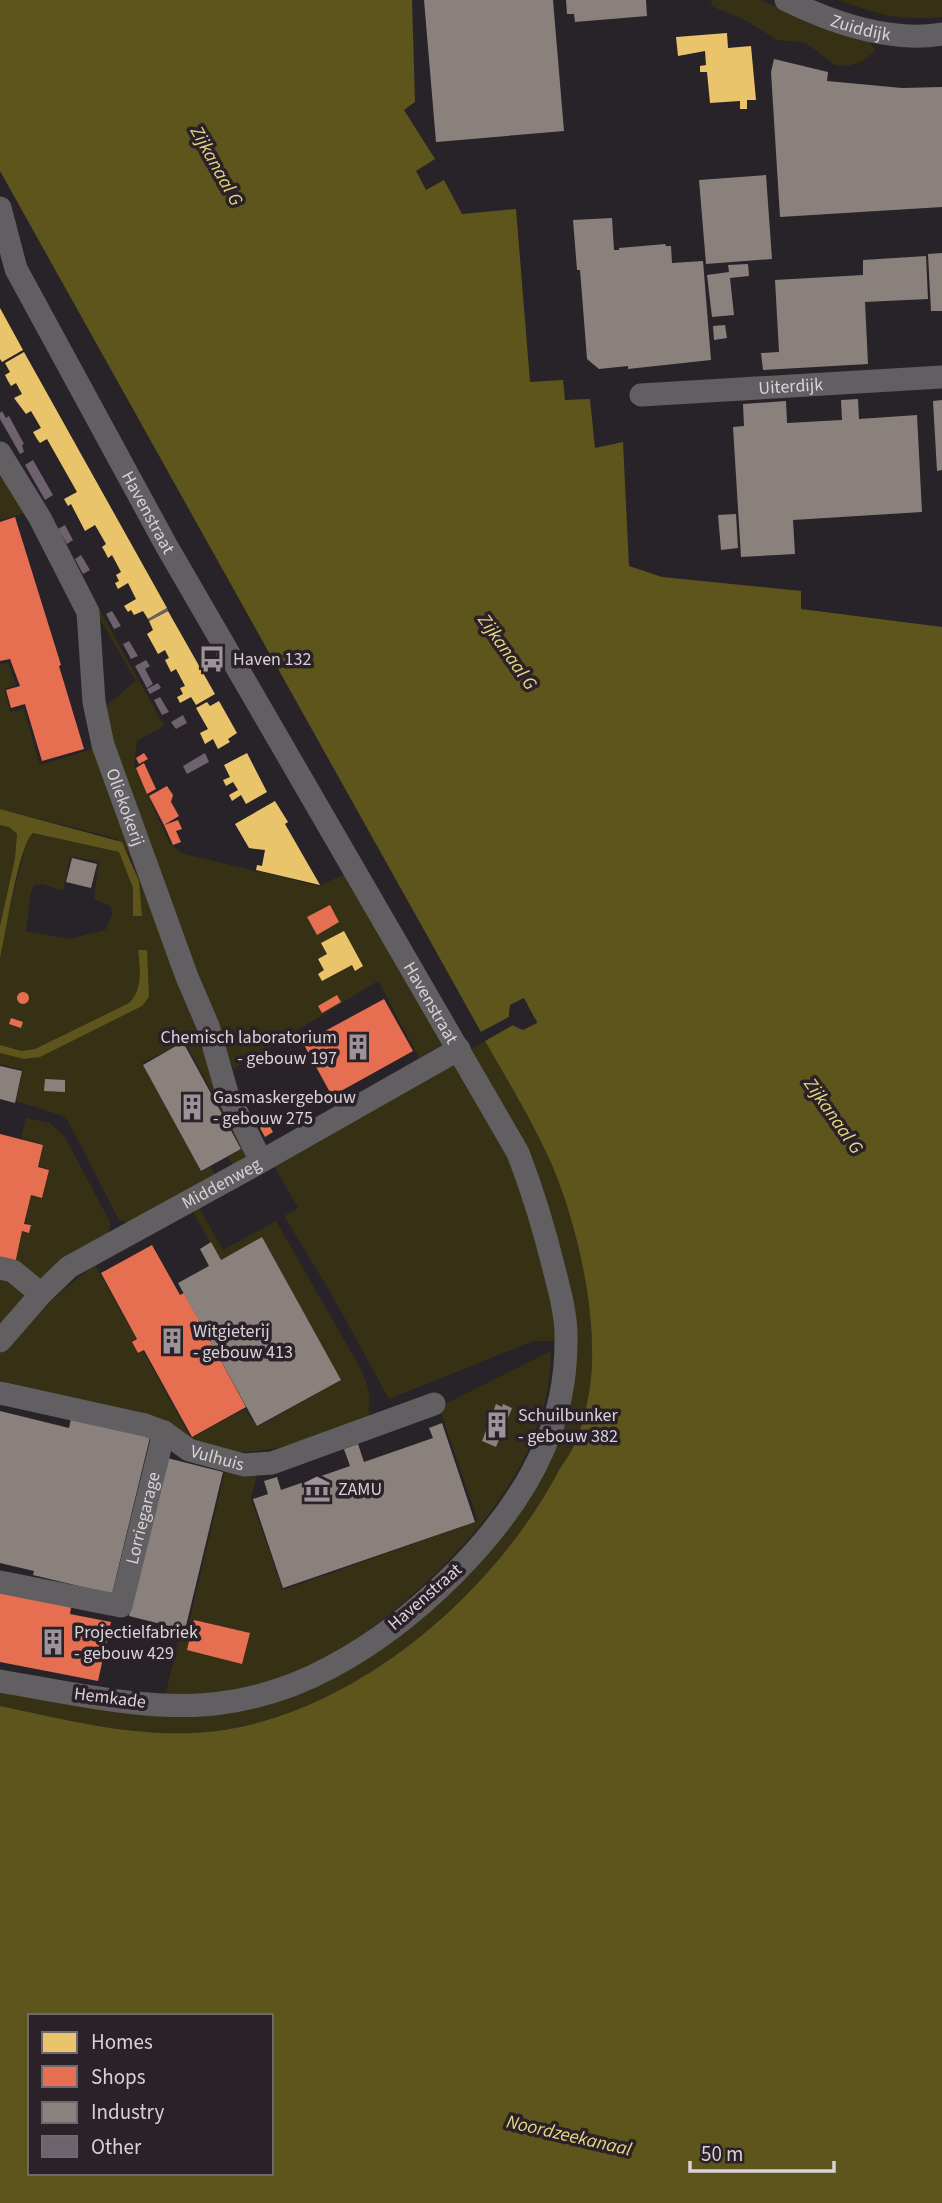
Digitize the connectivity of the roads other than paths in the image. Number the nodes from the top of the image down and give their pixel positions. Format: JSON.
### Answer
{"nodes":[{"id":1,"x":786,"y":0,"type":"edge"},
{"id":2,"x":942,"y":34,"type":"edge"},
{"id":3,"x":0,"y":208,"type":"edge"},
{"id":4,"x":942,"y":377,"type":"edge"},
{"id":5,"x":641,"y":395,"type":"dead end"},
{"id":6,"x":0,"y":453,"type":"edge"},
{"id":7,"x":459,"y":1049,"type":"junction"},
{"id":8,"x":261,"y":1161,"type":"junction"},
{"id":9,"x":0,"y":1268,"type":"edge"},
{"id":10,"x":41,"y":1294,"type":"junction"},
{"id":11,"x":0,"y":1341,"type":"edge"},
{"id":12,"x":0,"y":1393,"type":"edge"},
{"id":13,"x":434,"y":1404,"type":"dead end"},
{"id":14,"x":164,"y":1432,"type":"junction"},
{"id":15,"x":0,"y":1582,"type":"edge"},
{"id":16,"x":0,"y":1681,"type":"edge"},
{"id":17,"x":220,"y":1704,"type":"joint"}],
"edges":[{"from":1,"to":2,"type":"street","name":"Zuiddijk"},
{"from":3,"to":7,"type":"street","name":"Havenstraat"},
{"from":4,"to":5,"type":"street","name":"Uiterdijk"},
{"from":6,"to":8,"type":"street","name":"Oliekokerij"},
{"from":7,"to":8,"type":"street","name":"Middenweg"},
{"from":7,"to":17,"type":"street","name":"Havenstraat"},
{"from":8,"to":10,"type":"street","name":"Middenweg"},
{"from":9,"to":10,"type":"street"},
{"from":10,"to":11,"type":"street","name":"Middenweg"},
{"from":12,"to":14,"type":"street","name":"Vulhuis"},
{"from":13,"to":14,"type":"street","name":"Vulhuis"},
{"from":14,"to":15,"type":"street","name":"Lorriegarage"},
{"from":16,"to":17,"type":"street","name":"Hemkade"}]}
